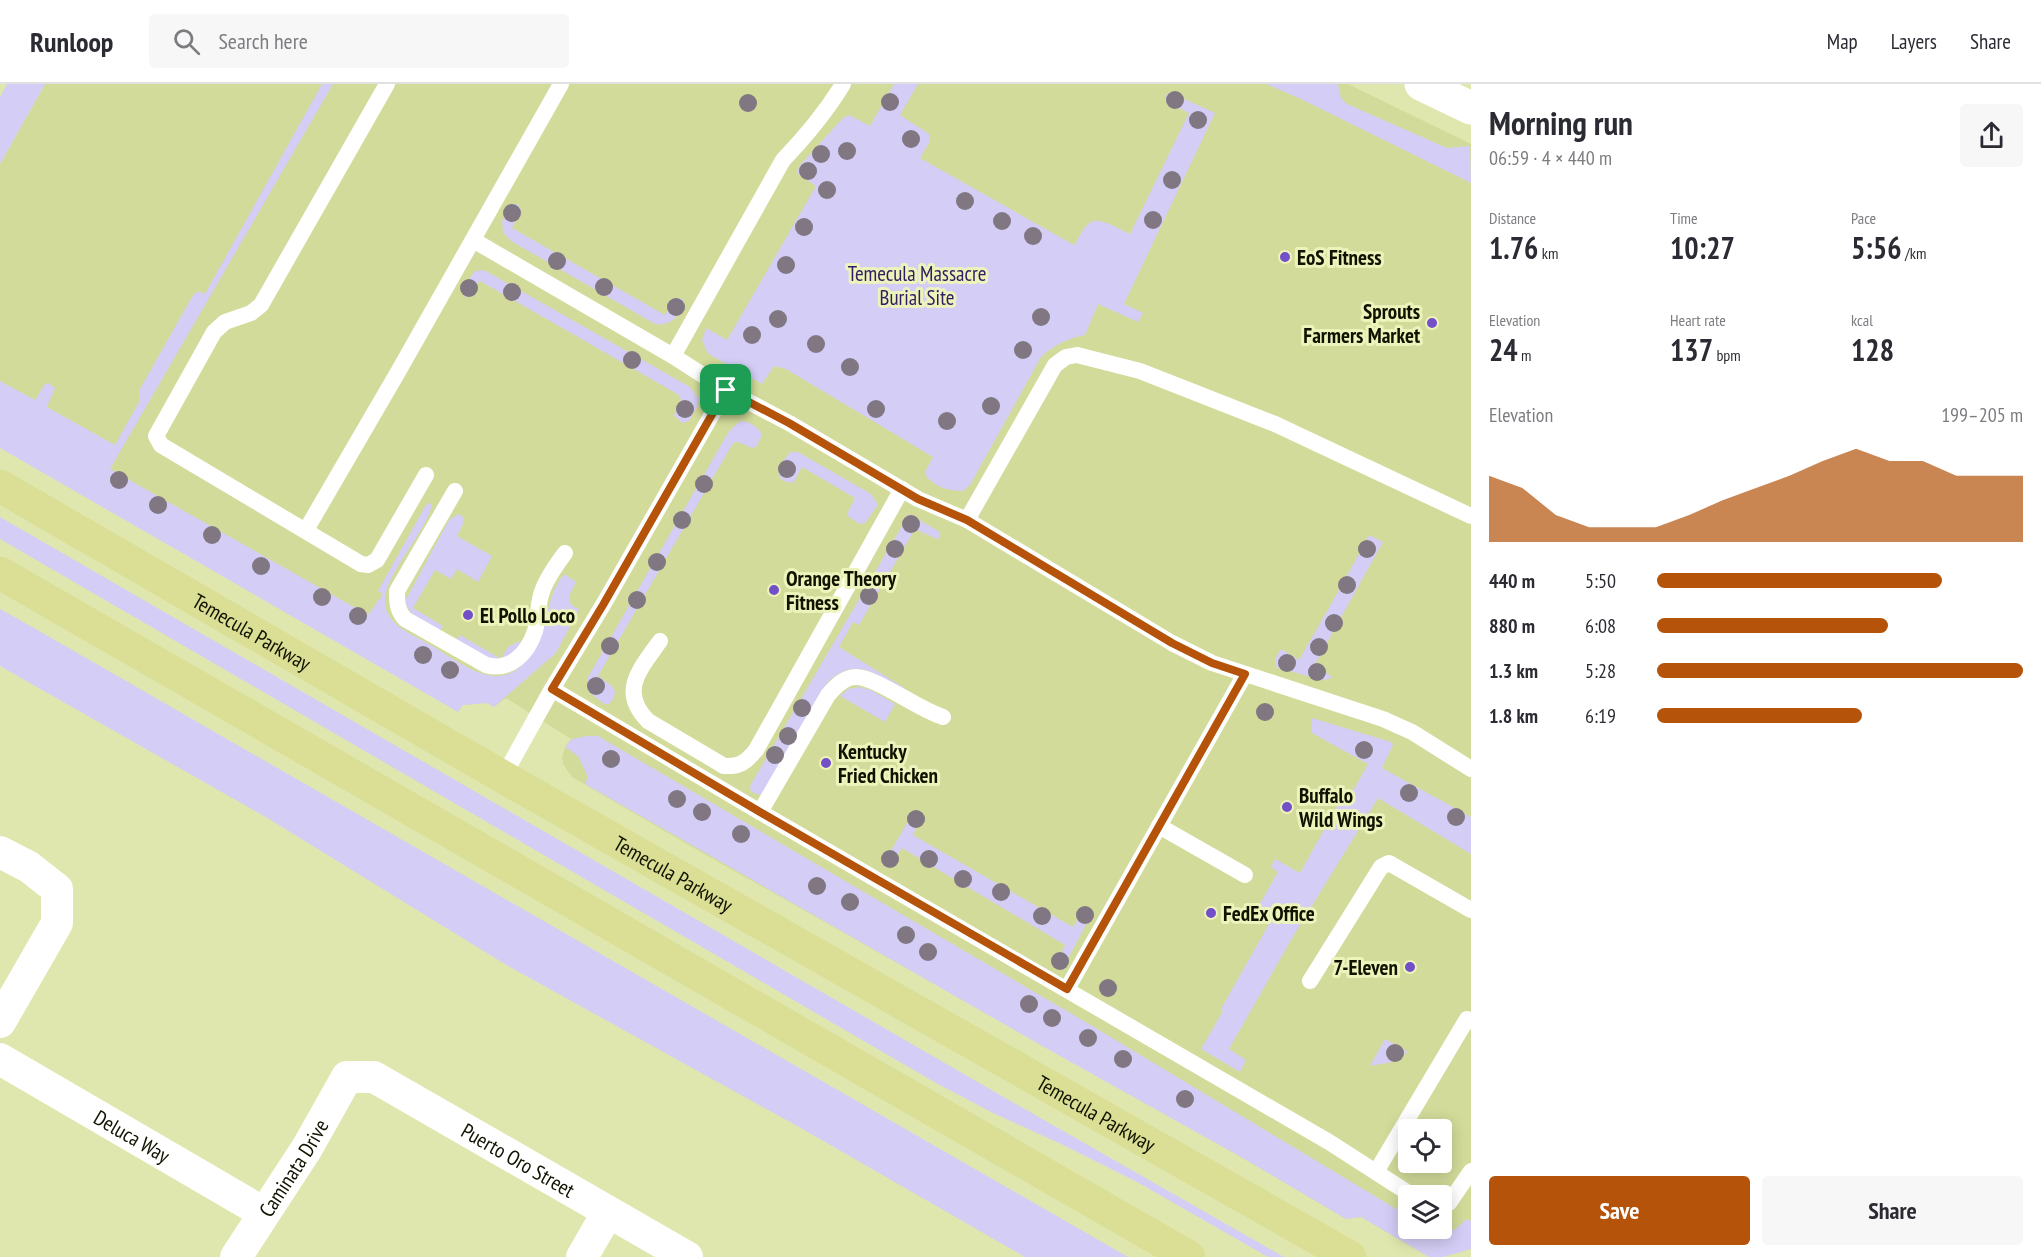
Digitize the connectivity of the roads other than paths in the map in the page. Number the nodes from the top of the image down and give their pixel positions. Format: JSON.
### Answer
{"nodes":[{"id":1,"x":387,"y":84,"type":"edge"},
{"id":2,"x":561,"y":84,"type":"edge"},
{"id":3,"x":843,"y":84,"type":"edge"},
{"id":4,"x":1421,"y":84,"type":"edge"},
{"id":5,"x":1471,"y":108,"type":"edge"},
{"id":6,"x":473,"y":240,"type":"junction"},
{"id":7,"x":673,"y":356,"type":"junction"},
{"id":8,"x":726,"y":390,"type":"junction"},
{"id":9,"x":426,"y":475,"type":"dead end"},
{"id":10,"x":0,"y":486,"type":"edge"},
{"id":11,"x":902,"y":489,"type":"junction"},
{"id":12,"x":454,"y":491,"type":"dead end"},
{"id":13,"x":1471,"y":516,"type":"edge"},
{"id":14,"x":967,"y":520,"type":"junction"},
{"id":15,"x":306,"y":530,"type":"junction"},
{"id":16,"x":565,"y":553,"type":"dead end"},
{"id":17,"x":0,"y":573,"type":"edge"},
{"id":18,"x":660,"y":641,"type":"dead end"},
{"id":19,"x":1245,"y":674,"type":"junction"},
{"id":20,"x":552,"y":689,"type":"junction"},
{"id":21,"x":943,"y":717,"type":"dead end"},
{"id":22,"x":1471,"y":769,"type":"edge"},
{"id":23,"x":503,"y":777,"type":"junction"},
{"id":24,"x":760,"y":812,"type":"junction"},
{"id":25,"x":1159,"y":826,"type":"junction"},
{"id":26,"x":0,"y":852,"type":"edge"},
{"id":27,"x":1245,"y":875,"type":"dead end"},
{"id":28,"x":1471,"y":910,"type":"edge"},
{"id":29,"x":1310,"y":981,"type":"dead end"},
{"id":30,"x":1067,"y":989,"type":"junction"},
{"id":31,"x":1471,"y":1021,"type":"edge"},
{"id":32,"x":0,"y":1022,"type":"edge"},
{"id":33,"x":0,"y":1059,"type":"edge"},
{"id":34,"x":347,"y":1077,"type":"joint"},
{"id":35,"x":1471,"y":1171,"type":"edge"},
{"id":36,"x":1376,"y":1172,"type":"junction"},
{"id":37,"x":1398,"y":1186,"type":"edge"},
{"id":38,"x":1452,"y":1199,"type":"edge"},
{"id":39,"x":608,"y":1212,"type":"junction"},
{"id":40,"x":264,"y":1213,"type":"junction"},
{"id":41,"x":236,"y":1257,"type":"edge"},
{"id":42,"x":582,"y":1257,"type":"edge"},
{"id":43,"x":687,"y":1257,"type":"edge"},
{"id":44,"x":1189,"y":1257,"type":"edge"},
{"id":45,"x":1350,"y":1257,"type":"edge"}],
"edges":[{"from":1,"to":15,"type":"lane"},
{"from":2,"to":6,"type":"lane"},
{"from":3,"to":7,"type":"lane"},
{"from":4,"to":5,"type":"street"},
{"from":6,"to":7,"type":"lane"},
{"from":6,"to":15,"type":"lane"},
{"from":7,"to":8,"type":"lane"},
{"from":8,"to":11,"type":"lane"},
{"from":8,"to":20,"type":"lane"},
{"from":9,"to":15,"type":"lane"},
{"from":10,"to":23,"type":"main road","name":"Temecula Parkway"},
{"from":11,"to":14,"type":"lane"},
{"from":11,"to":18,"type":"lane"},
{"from":12,"to":16,"type":"lane"},
{"from":13,"to":14,"type":"lane"},
{"from":14,"to":19,"type":"lane"},
{"from":17,"to":44,"type":"main road"},
{"from":19,"to":22,"type":"lane"},
{"from":19,"to":25,"type":"lane"},
{"from":20,"to":23,"type":"lane"},
{"from":20,"to":24,"type":"lane"},
{"from":21,"to":24,"type":"lane"},
{"from":23,"to":45,"type":"main road","name":"Temecula Parkway"},
{"from":24,"to":30,"type":"lane"},
{"from":25,"to":27,"type":"lane"},
{"from":25,"to":30,"type":"lane"},
{"from":26,"to":32,"type":"street"},
{"from":28,"to":29,"type":"lane"},
{"from":30,"to":36,"type":"lane"},
{"from":31,"to":36,"type":"lane"},
{"from":33,"to":40,"type":"street","name":"Deluca Way"},
{"from":34,"to":39,"type":"street","name":"Puerto Oro Street"},
{"from":34,"to":40,"type":"street","name":"Caminata Drive"},
{"from":35,"to":38,"type":"lane"},
{"from":36,"to":37,"type":"lane"},
{"from":39,"to":42,"type":"street"},
{"from":39,"to":43,"type":"street","name":"Puerto Oro Street"},
{"from":40,"to":41,"type":"street","name":"Caminata Drive"}]}
